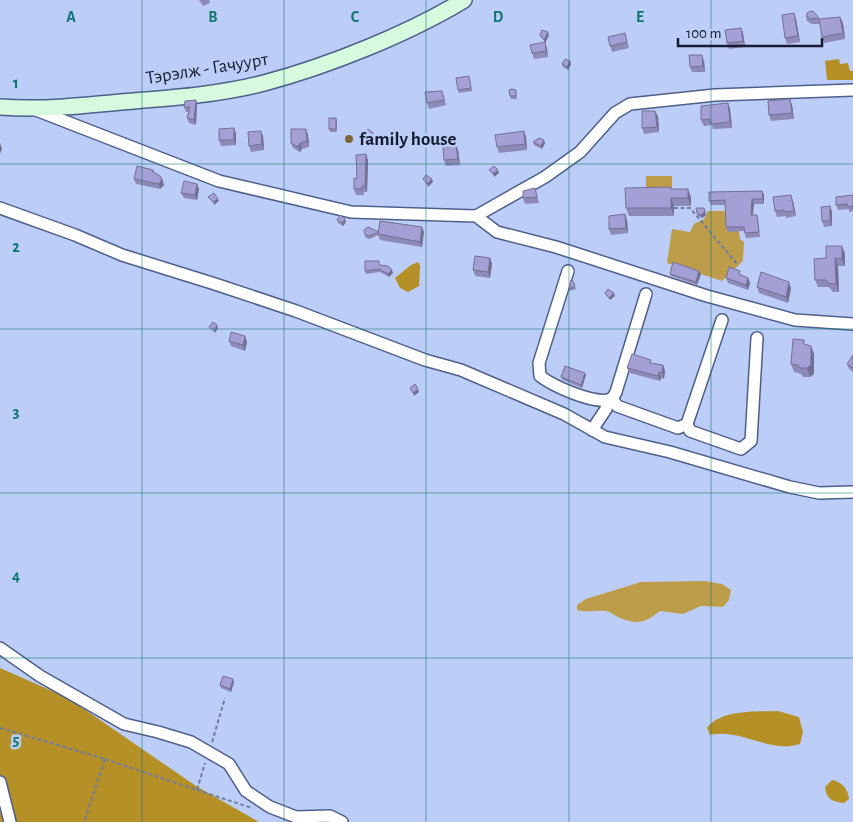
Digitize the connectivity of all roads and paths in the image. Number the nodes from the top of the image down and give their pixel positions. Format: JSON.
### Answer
{"nodes":[{"id":1,"x":464,"y":0,"type":"edge"},
{"id":2,"x":853,"y":90,"type":"edge"},
{"id":3,"x":0,"y":107,"type":"edge"},
{"id":4,"x":34,"y":109,"type":"junction"},
{"id":5,"x":0,"y":208,"type":"edge"},
{"id":6,"x":674,"y":208,"type":"dead end"},
{"id":7,"x":476,"y":216,"type":"junction"},
{"id":8,"x":738,"y":265,"type":"dead end"},
{"id":9,"x":568,"y":271,"type":"dead end"},
{"id":10,"x":646,"y":294,"type":"dead end"},
{"id":11,"x":722,"y":320,"type":"dead end"},
{"id":12,"x":853,"y":324,"type":"edge"},
{"id":13,"x":757,"y":338,"type":"dead end"},
{"id":14,"x":610,"y":400,"type":"junction"},
{"id":15,"x":687,"y":424,"type":"junction"},
{"id":16,"x":592,"y":430,"type":"junction"},
{"id":17,"x":853,"y":492,"type":"edge"},
{"id":18,"x":0,"y":648,"type":"edge"},
{"id":19,"x":225,"y":698,"type":"dead end"},
{"id":20,"x":0,"y":728,"type":"edge"},
{"id":21,"x":211,"y":744,"type":"dead end"},
{"id":22,"x":105,"y":759,"type":"junction"},
{"id":23,"x":205,"y":762,"type":"dead end"},
{"id":24,"x":0,"y":782,"type":"edge"},
{"id":25,"x":197,"y":790,"type":"junction"},
{"id":26,"x":260,"y":810,"type":"dead end"},
{"id":27,"x":10,"y":822,"type":"edge"},
{"id":28,"x":84,"y":822,"type":"edge"},
{"id":29,"x":342,"y":822,"type":"edge"}],
"edges":[{"from":1,"to":4,"type":"main road","name":"Тэрэлж - Гачуурт"},
{"from":2,"to":7,"type":"street"},
{"from":3,"to":4,"type":"main road","name":"Тэрэлж - Гачуурт"},
{"from":4,"to":7,"type":"street"},
{"from":5,"to":16,"type":"street"},
{"from":6,"to":8,"type":"path"},
{"from":7,"to":12,"type":"street"},
{"from":9,"to":14,"type":"street"},
{"from":10,"to":14,"type":"street"},
{"from":11,"to":15,"type":"street"},
{"from":13,"to":15,"type":"street"},
{"from":14,"to":15,"type":"street"},
{"from":14,"to":16,"type":"street"},
{"from":16,"to":17,"type":"street"},
{"from":18,"to":29,"type":"street"},
{"from":19,"to":21,"type":"path"},
{"from":20,"to":22,"type":"path"},
{"from":22,"to":25,"type":"path"},
{"from":22,"to":28,"type":"path"},
{"from":23,"to":25,"type":"path"},
{"from":24,"to":27,"type":"street"},
{"from":25,"to":26,"type":"path"}]}
